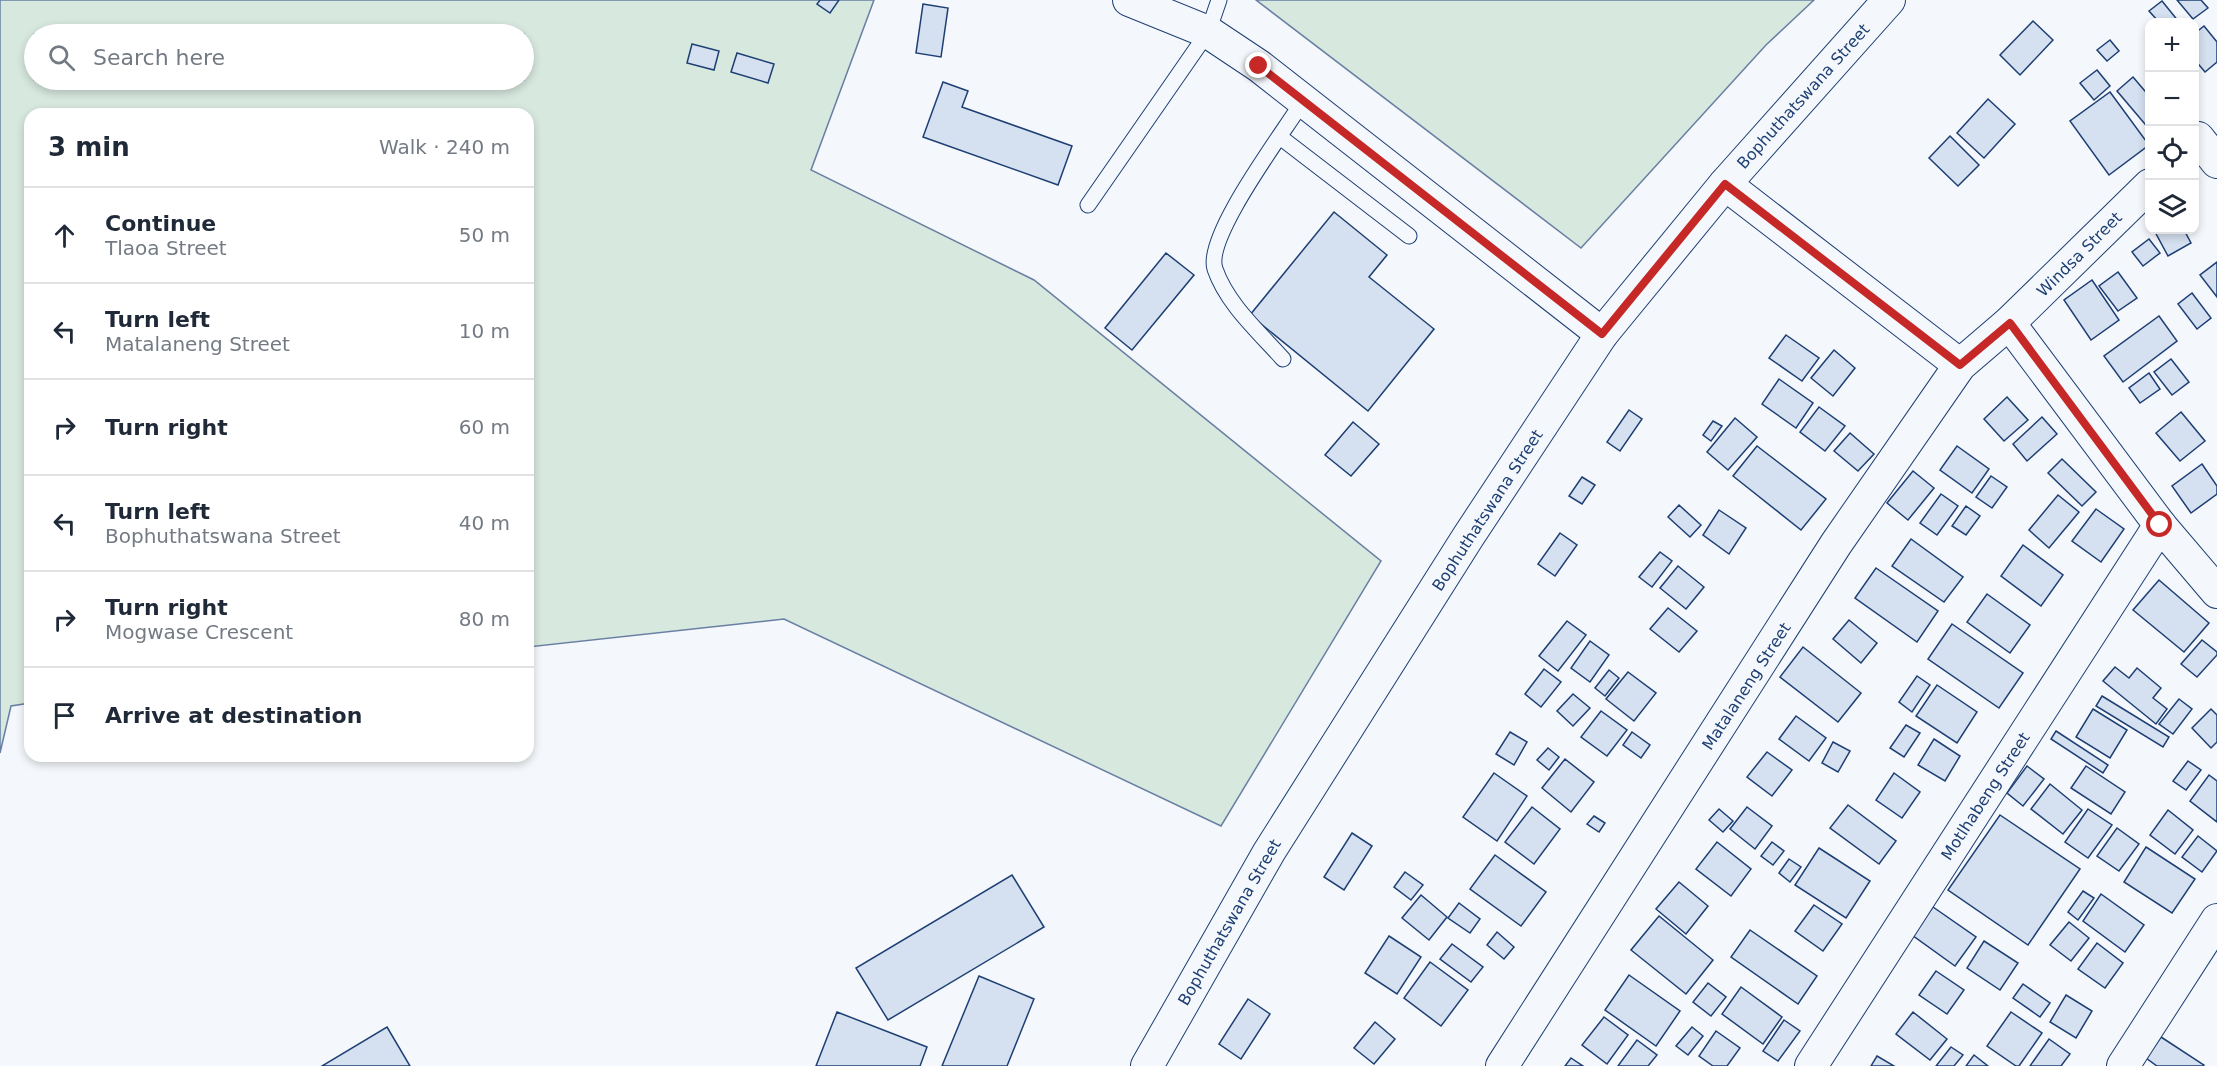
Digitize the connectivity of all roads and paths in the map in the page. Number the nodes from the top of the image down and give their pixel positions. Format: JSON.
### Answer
{"nodes":[{"id":1,"x":1129,"y":0,"type":"edge"},
{"id":2,"x":1219,"y":0,"type":"edge"},
{"id":3,"x":1889,"y":0,"type":"edge"},
{"id":4,"x":1209,"y":32,"type":"junction"},
{"id":5,"x":1303,"y":101,"type":"junction"},
{"id":6,"x":2203,"y":133,"type":"edge"},
{"id":7,"x":1281,"y":137,"type":"junction"},
{"id":8,"x":2217,"y":162,"type":"edge"},
{"id":9,"x":1725,"y":184,"type":"junction"},
{"id":10,"x":2145,"y":190,"type":"edge"},
{"id":11,"x":1088,"y":205,"type":"dead end"},
{"id":12,"x":1409,"y":236,"type":"dead end"},
{"id":13,"x":2010,"y":323,"type":"junction"},
{"id":14,"x":1602,"y":334,"type":"junction"},
{"id":15,"x":1283,"y":360,"type":"dead end"},
{"id":16,"x":1960,"y":365,"type":"junction"},
{"id":17,"x":2160,"y":525,"type":"junction"},
{"id":18,"x":2217,"y":592,"type":"edge"},
{"id":19,"x":2217,"y":920,"type":"edge"},
{"id":20,"x":1147,"y":1066,"type":"edge"},
{"id":21,"x":1502,"y":1066,"type":"edge"},
{"id":22,"x":1811,"y":1066,"type":"edge"},
{"id":23,"x":2123,"y":1066,"type":"edge"}],
"edges":[{"from":1,"to":4,"type":"street"},
{"from":2,"to":4,"type":"lane"},
{"from":3,"to":9,"type":"street","name":"Bophuthatswana Street"},
{"from":4,"to":5,"type":"street"},
{"from":4,"to":11,"type":"lane"},
{"from":5,"to":7,"type":"lane"},
{"from":5,"to":14,"type":"street"},
{"from":6,"to":8,"type":"street"},
{"from":7,"to":12,"type":"lane"},
{"from":7,"to":15,"type":"lane"},
{"from":9,"to":14,"type":"street","name":"Bophuthatswana Street"},
{"from":9,"to":16,"type":"street"},
{"from":10,"to":13,"type":"street","name":"Windsa Street"},
{"from":13,"to":16,"type":"street","name":"Matalaneng Street"},
{"from":13,"to":17,"type":"street"},
{"from":14,"to":20,"type":"street","name":"Bophuthatswana Street"},
{"from":16,"to":21,"type":"street","name":"Matalaneng Street"},
{"from":17,"to":18,"type":"street"},
{"from":17,"to":22,"type":"street","name":"Motlhabeng Street"},
{"from":19,"to":23,"type":"street"}]}
